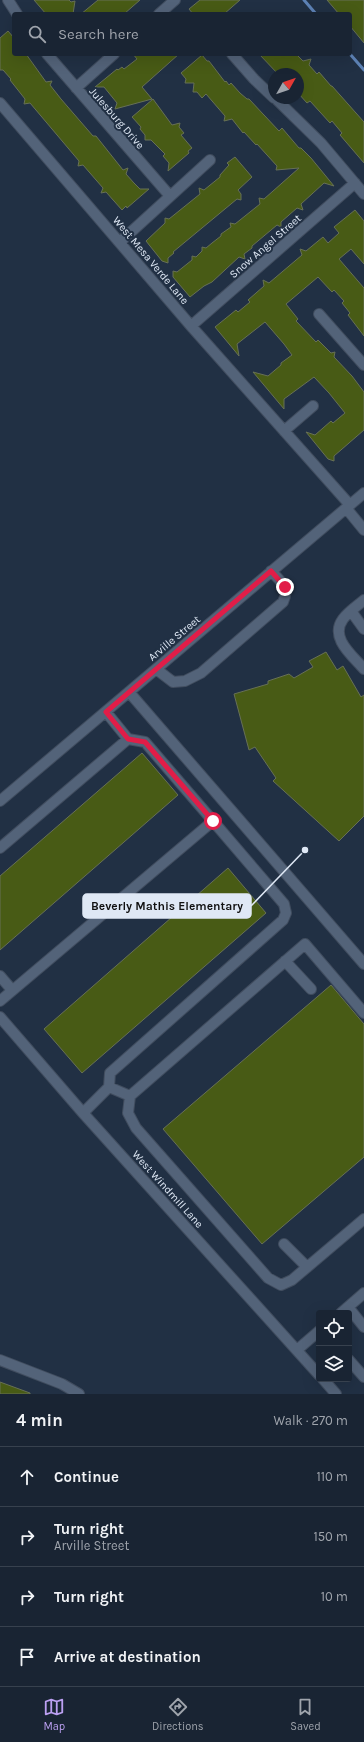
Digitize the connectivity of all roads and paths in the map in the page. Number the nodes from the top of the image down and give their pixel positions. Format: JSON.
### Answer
{"nodes":[{"id":1,"x":8,"y":0,"type":"edge"},
{"id":2,"x":175,"y":0,"type":"edge"},
{"id":3,"x":16,"y":12,"type":"edge"},
{"id":4,"x":161,"y":12,"type":"edge"},
{"id":5,"x":49,"y":56,"type":"edge"},
{"id":6,"x":112,"y":56,"type":"edge"},
{"id":7,"x":234,"y":56,"type":"edge"},
{"id":8,"x":76,"y":88,"type":"junction"},
{"id":9,"x":268,"y":92,"type":"edge"},
{"id":10,"x":0,"y":103,"type":"edge"},
{"id":11,"x":280,"y":104,"type":"edge"},
{"id":12,"x":210,"y":160,"type":"dead end"},
{"id":13,"x":354,"y":183,"type":"junction"},
{"id":14,"x":364,"y":194,"type":"edge"},
{"id":15,"x":170,"y":196,"type":"junction"},
{"id":16,"x":120,"y":242,"type":"junction"},
{"id":17,"x":319,"y":314,"type":"dead end"},
{"id":18,"x":191,"y":326,"type":"junction"},
{"id":19,"x":364,"y":365,"type":"edge"},
{"id":20,"x":313,"y":406,"type":"dead end"},
{"id":21,"x":284,"y":431,"type":"junction"},
{"id":22,"x":364,"y":493,"type":"edge"},
{"id":23,"x":348,"y":507,"type":"junction"},
{"id":24,"x":364,"y":530,"type":"edge"},
{"id":25,"x":271,"y":571,"type":"junction"},
{"id":26,"x":364,"y":600,"type":"edge"},
{"id":27,"x":352,"y":611,"type":"junction"},
{"id":28,"x":364,"y":628,"type":"edge"},
{"id":29,"x":364,"y":669,"type":"edge"},
{"id":30,"x":156,"y":670,"type":"junction"},
{"id":31,"x":129,"y":692,"type":"junction"},
{"id":32,"x":106,"y":712,"type":"junction"},
{"id":33,"x":128,"y":739,"type":"junction"},
{"id":34,"x":0,"y":801,"type":"edge"},
{"id":35,"x":213,"y":821,"type":"junction"},
{"id":36,"x":0,"y":848,"type":"edge"},
{"id":37,"x":285,"y":961,"type":"junction"},
{"id":38,"x":364,"y":964,"type":"edge"},
{"id":39,"x":0,"y":976,"type":"edge"},
{"id":40,"x":311,"y":989,"type":"dead end"},
{"id":41,"x":12,"y":990,"type":"junction"},
{"id":42,"x":0,"y":1001,"type":"edge"},
{"id":43,"x":364,"y":1012,"type":"edge"},
{"id":44,"x":0,"y":1017,"type":"edge"},
{"id":45,"x":109,"y":1087,"type":"junction"},
{"id":46,"x":130,"y":1096,"type":"junction"},
{"id":47,"x":83,"y":1113,"type":"junction"},
{"id":48,"x":364,"y":1219,"type":"edge"},
{"id":49,"x":284,"y":1244,"type":"dead end"},
{"id":50,"x":307,"y":1267,"type":"junction"},
{"id":51,"x":364,"y":1293,"type":"edge"},
{"id":52,"x":344,"y":1310,"type":"edge"},
{"id":53,"x":352,"y":1317,"type":"edge"},
{"id":54,"x":364,"y":1327,"type":"edge"},
{"id":55,"x":316,"y":1334,"type":"edge"},
{"id":56,"x":297,"y":1350,"type":"junction"},
{"id":57,"x":0,"y":1360,"type":"edge"},
{"id":58,"x":352,"y":1363,"type":"edge"},
{"id":59,"x":316,"y":1372,"type":"edge"},
{"id":60,"x":364,"y":1377,"type":"edge"},
{"id":61,"x":326,"y":1382,"type":"edge"},
{"id":62,"x":79,"y":1394,"type":"edge"},
{"id":63,"x":336,"y":1394,"type":"edge"}],
"edges":[{"from":1,"to":3,"type":"street"},
{"from":2,"to":4,"type":"street"},
{"from":5,"to":8,"type":"street","name":"Julesburg Drive"},
{"from":6,"to":8,"type":"street"},
{"from":7,"to":9,"type":"street"},
{"from":8,"to":15,"type":"street","name":"Julesburg Drive"},
{"from":10,"to":16,"type":"street","name":"West Mesa Verde Lane"},
{"from":11,"to":13,"type":"street"},
{"from":12,"to":15,"type":"street"},
{"from":13,"to":14,"type":"street"},
{"from":13,"to":18,"type":"street","name":"Snow Angel Street"},
{"from":15,"to":16,"type":"street"},
{"from":16,"to":18,"type":"street","name":"West Mesa Verde Lane"},
{"from":17,"to":19,"type":"street"},
{"from":18,"to":21,"type":"street","name":"West Mesa Verde Lane"},
{"from":20,"to":21,"type":"street"},
{"from":21,"to":23,"type":"street","name":"West Mesa Verde Lane"},
{"from":22,"to":23,"type":"street","name":"Arville Street"},
{"from":23,"to":24,"type":"street","name":"West Mesa Verde Lane"},
{"from":23,"to":25,"type":"street","name":"Arville Street"},
{"from":25,"to":30,"type":"street","name":"Arville Street"},
{"from":25,"to":30,"type":"street"},
{"from":26,"to":27,"type":"street"},
{"from":27,"to":28,"type":"street"},
{"from":27,"to":29,"type":"street"},
{"from":30,"to":31,"type":"street","name":"Arville Street"},
{"from":31,"to":32,"type":"street","name":"Arville Street"},
{"from":31,"to":38,"type":"street"},
{"from":32,"to":33,"type":"street"},
{"from":32,"to":34,"type":"street","name":"Arville Street"},
{"from":33,"to":35,"type":"street"},
{"from":33,"to":36,"type":"street"},
{"from":35,"to":41,"type":"street"},
{"from":35,"to":45,"type":"street"},
{"from":37,"to":40,"type":"street"},
{"from":37,"to":43,"type":"street"},
{"from":37,"to":46,"type":"street"},
{"from":39,"to":41,"type":"street"},
{"from":41,"to":42,"type":"street"},
{"from":44,"to":47,"type":"street","name":"West Windmill Lane"},
{"from":45,"to":46,"type":"street"},
{"from":45,"to":47,"type":"street"},
{"from":46,"to":50,"type":"street"},
{"from":47,"to":56,"type":"street","name":"West Windmill Lane"},
{"from":48,"to":50,"type":"street"},
{"from":49,"to":50,"type":"street"},
{"from":51,"to":52,"type":"street"},
{"from":53,"to":54,"type":"street"},
{"from":55,"to":56,"type":"street"},
{"from":56,"to":59,"type":"street","name":"West Windmill Lane"},
{"from":57,"to":62,"type":"street"},
{"from":58,"to":60,"type":"street"},
{"from":61,"to":63,"type":"street"}]}
